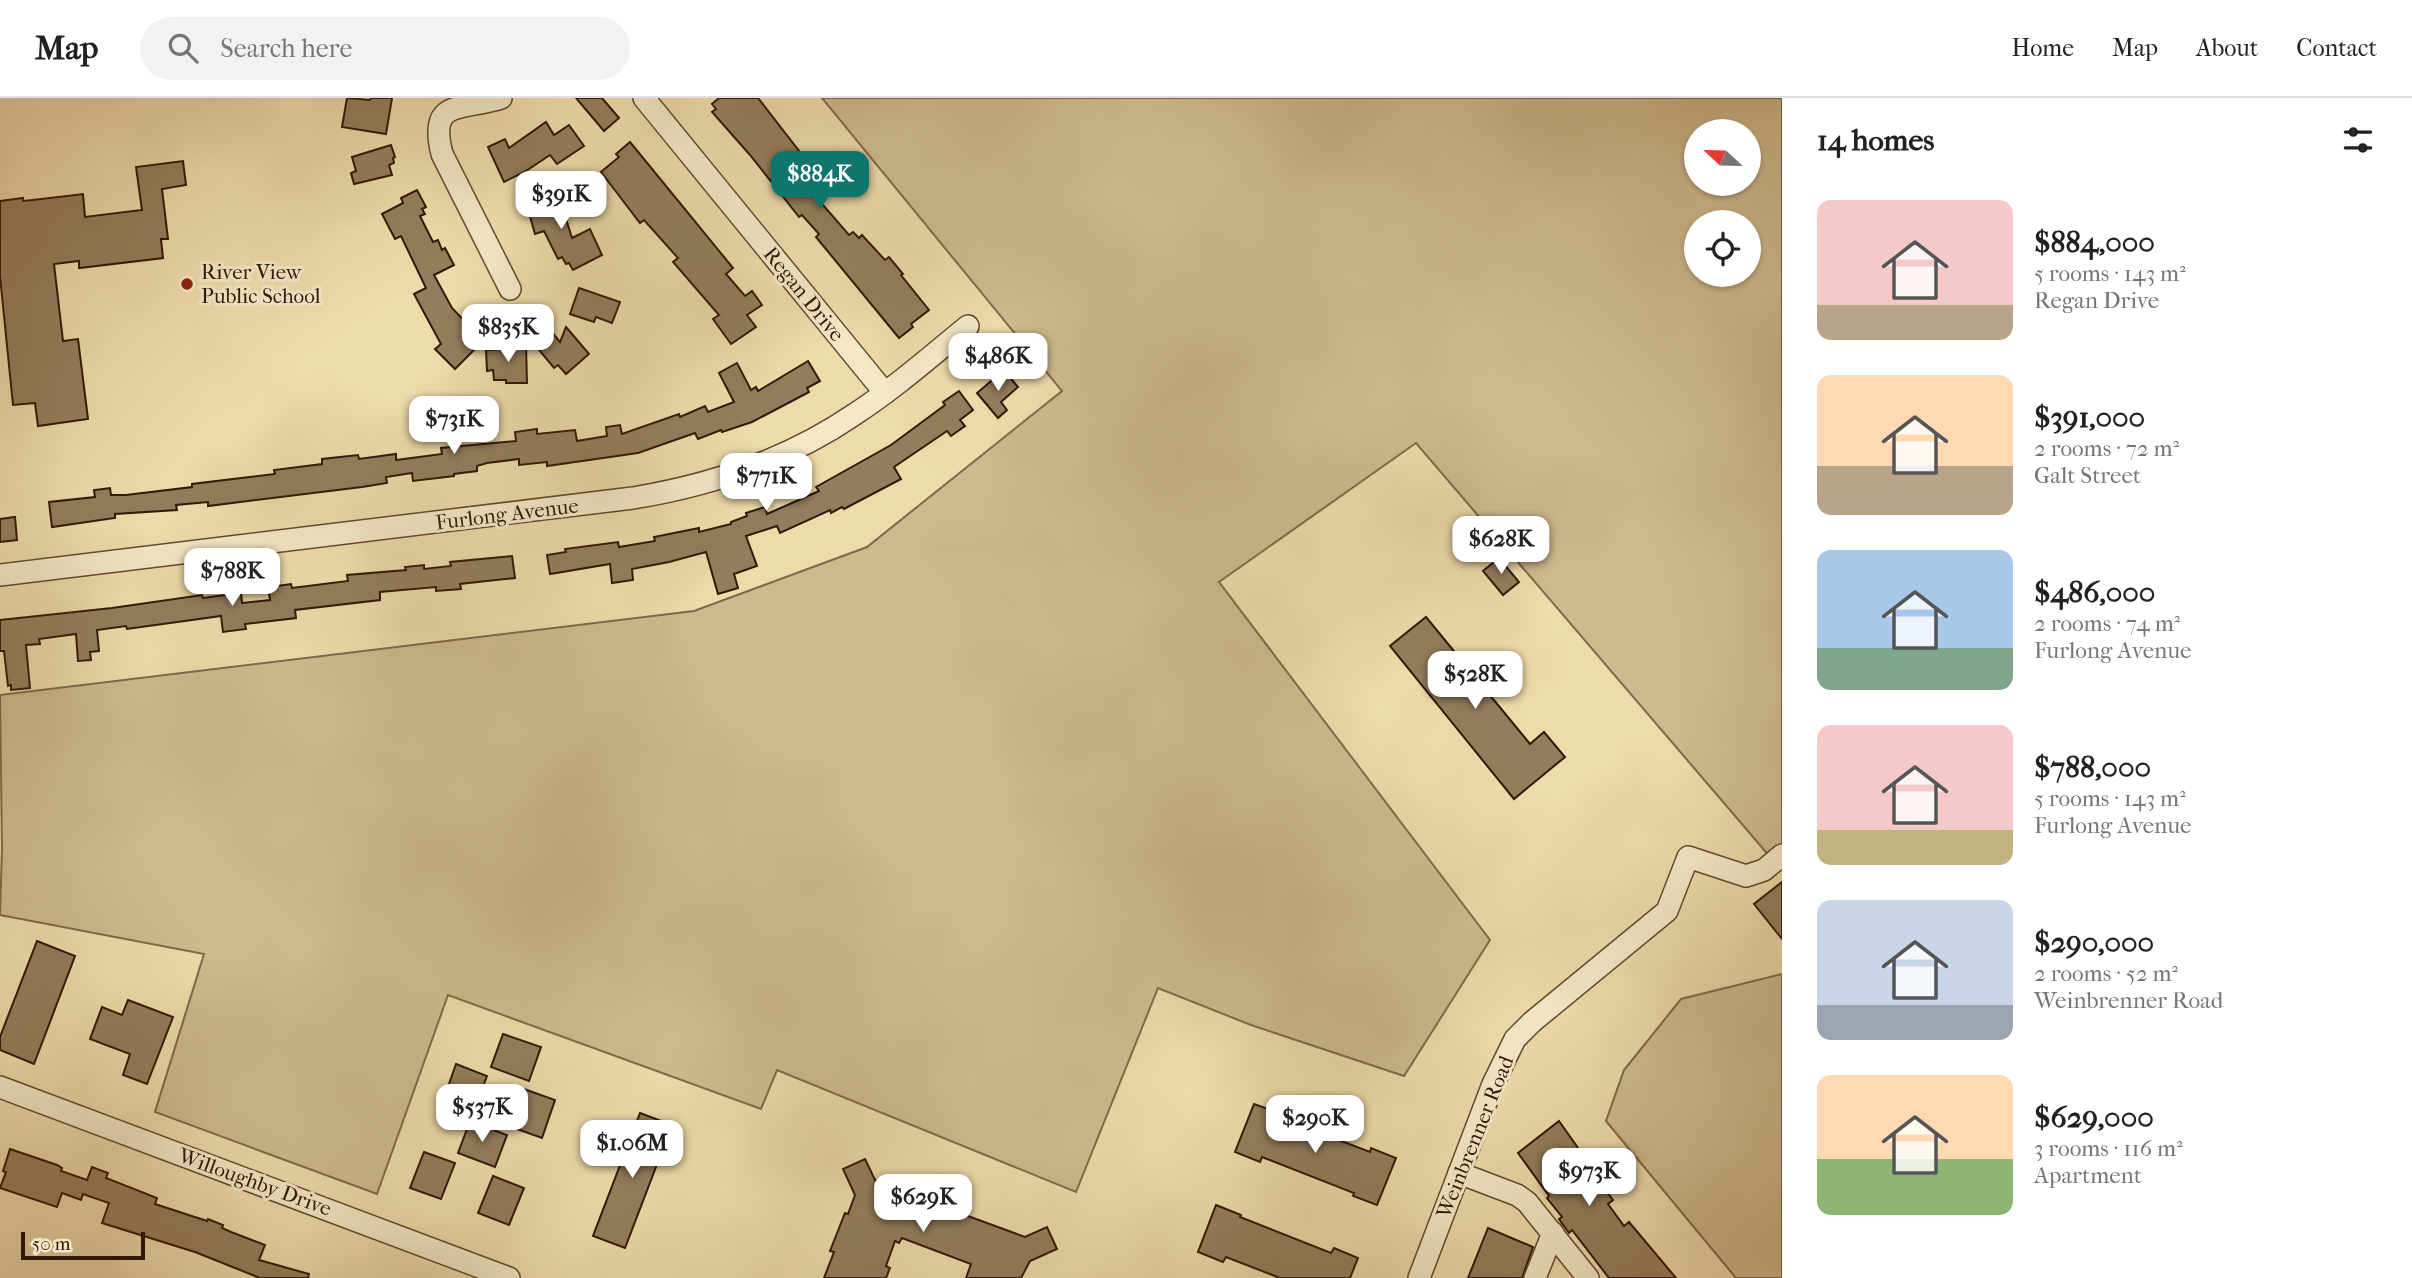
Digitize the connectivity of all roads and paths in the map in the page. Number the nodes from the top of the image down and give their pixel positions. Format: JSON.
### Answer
{"nodes":[{"id":1,"x":501,"y":98,"type":"edge"},
{"id":2,"x":644,"y":98,"type":"edge"},
{"id":3,"x":510,"y":289,"type":"dead end"},
{"id":4,"x":968,"y":326,"type":"dead end"},
{"id":5,"x":885,"y":393,"type":"junction"},
{"id":6,"x":0,"y":576,"type":"edge"},
{"id":7,"x":1782,"y":855,"type":"edge"},
{"id":8,"x":0,"y":1087,"type":"edge"},
{"id":9,"x":1459,"y":1173,"type":"junction"},
{"id":10,"x":1552,"y":1233,"type":"junction"},
{"id":11,"x":509,"y":1278,"type":"edge"},
{"id":12,"x":1419,"y":1278,"type":"edge"},
{"id":13,"x":1535,"y":1278,"type":"edge"},
{"id":14,"x":1588,"y":1278,"type":"edge"}],
"edges":[{"from":1,"to":3,"type":"street"},
{"from":2,"to":5,"type":"street","name":"Regan Drive"},
{"from":4,"to":5,"type":"street","name":"Furlong Avenue"},
{"from":5,"to":6,"type":"street","name":"Furlong Avenue"},
{"from":7,"to":9,"type":"street","name":"Weinbrenner Road"},
{"from":8,"to":11,"type":"street","name":"Willoughby Drive"},
{"from":9,"to":10,"type":"street"},
{"from":9,"to":12,"type":"street","name":"Weinbrenner Road"},
{"from":10,"to":13,"type":"street"},
{"from":10,"to":14,"type":"street"}]}
